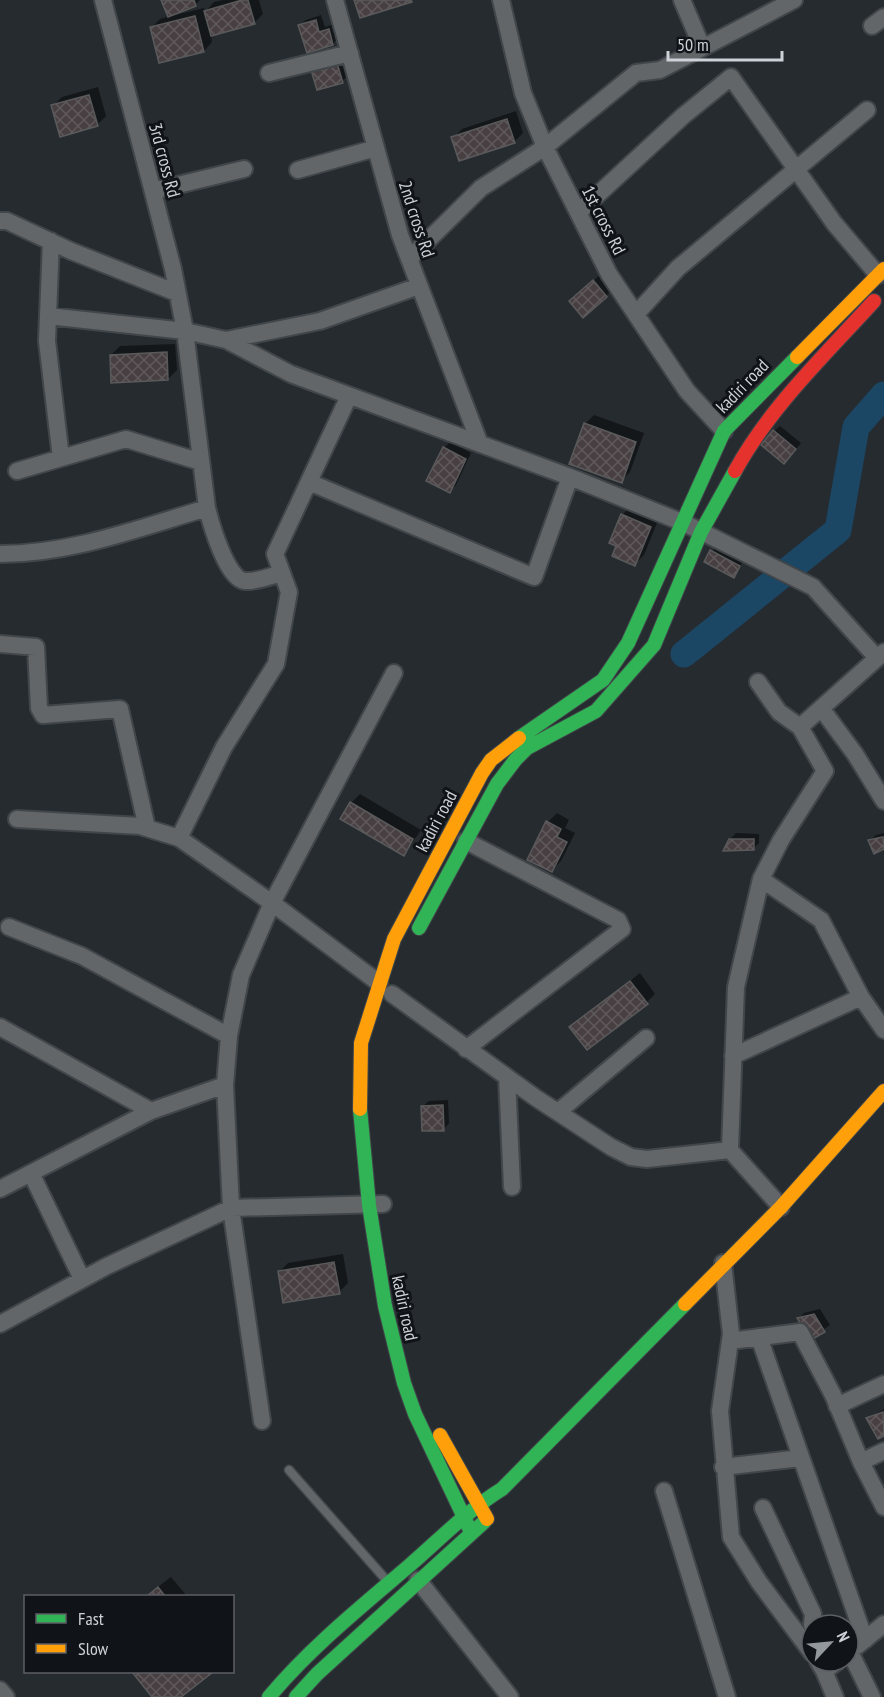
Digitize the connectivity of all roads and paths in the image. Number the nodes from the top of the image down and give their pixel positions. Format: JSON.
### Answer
{"nodes":[{"id":1,"x":102,"y":0,"type":"edge"},
{"id":2,"x":334,"y":0,"type":"edge"},
{"id":3,"x":501,"y":0,"type":"edge"},
{"id":4,"x":682,"y":0,"type":"edge"},
{"id":5,"x":794,"y":0,"type":"edge"},
{"id":6,"x":702,"y":47,"type":"junction"},
{"id":7,"x":350,"y":53,"type":"junction"},
{"id":8,"x":269,"y":73,"type":"dead end"},
{"id":9,"x":867,"y":110,"type":"dead end"},
{"id":10,"x":545,"y":147,"type":"junction"},
{"id":11,"x":376,"y":148,"type":"junction"},
{"id":12,"x":244,"y":169,"type":"dead end"},
{"id":13,"x":796,"y":169,"type":"junction"},
{"id":14,"x":298,"y":170,"type":"dead end"},
{"id":15,"x":153,"y":191,"type":"junction"},
{"id":16,"x":580,"y":212,"type":"junction"},
{"id":17,"x":0,"y":220,"type":"edge"},
{"id":18,"x":51,"y":241,"type":"junction"},
{"id":19,"x":409,"y":259,"type":"junction"},
{"id":20,"x":882,"y":278,"type":"edge"},
{"id":21,"x":419,"y":286,"type":"junction"},
{"id":22,"x":177,"y":293,"type":"junction"},
{"id":23,"x":636,"y":314,"type":"junction"},
{"id":24,"x":48,"y":316,"type":"junction"},
{"id":25,"x":185,"y":331,"type":"junction"},
{"id":26,"x":226,"y":340,"type":"junction"},
{"id":27,"x":349,"y":396,"type":"junction"},
{"id":28,"x":724,"y":430,"type":"junction"},
{"id":29,"x":480,"y":444,"type":"junction"},
{"id":30,"x":61,"y":458,"type":"junction"},
{"id":31,"x":201,"y":462,"type":"junction"},
{"id":32,"x":17,"y":471,"type":"dead end"},
{"id":33,"x":570,"y":477,"type":"junction"},
{"id":34,"x":309,"y":482,"type":"junction"},
{"id":35,"x":207,"y":508,"type":"junction"},
{"id":36,"x":684,"y":523,"type":"junction"},
{"id":37,"x":701,"y":532,"type":"junction"},
{"id":38,"x":0,"y":554,"type":"edge"},
{"id":39,"x":282,"y":573,"type":"junction"},
{"id":40,"x":0,"y":644,"type":"edge"},
{"id":41,"x":881,"y":655,"type":"edge"},
{"id":42,"x":394,"y":673,"type":"dead end"},
{"id":43,"x":758,"y":682,"type":"dead end"},
{"id":44,"x":821,"y":708,"type":"junction"},
{"id":45,"x":800,"y":727,"type":"junction"},
{"id":46,"x":884,"y":801,"type":"edge"},
{"id":47,"x":17,"y":819,"type":"dead end"},
{"id":48,"x":147,"y":828,"type":"junction"},
{"id":49,"x":179,"y":838,"type":"junction"},
{"id":50,"x":466,"y":841,"type":"junction"},
{"id":51,"x":761,"y":879,"type":"junction"},
{"id":52,"x":272,"y":903,"type":"junction"},
{"id":53,"x":9,"y":927,"type":"dead end"},
{"id":54,"x":413,"y":937,"type":"dead end"},
{"id":55,"x":389,"y":987,"type":"junction"},
{"id":56,"x":861,"y":997,"type":"junction"},
{"id":57,"x":0,"y":1027,"type":"edge"},
{"id":58,"x":884,"y":1030,"type":"edge"},
{"id":59,"x":229,"y":1036,"type":"junction"},
{"id":60,"x":646,"y":1038,"type":"dead end"},
{"id":61,"x":466,"y":1049,"type":"junction"},
{"id":62,"x":734,"y":1056,"type":"junction"},
{"id":63,"x":507,"y":1077,"type":"junction"},
{"id":64,"x":225,"y":1086,"type":"junction"},
{"id":65,"x":884,"y":1090,"type":"edge"},
{"id":66,"x":151,"y":1111,"type":"junction"},
{"id":67,"x":558,"y":1112,"type":"junction"},
{"id":68,"x":730,"y":1150,"type":"junction"},
{"id":69,"x":31,"y":1173,"type":"junction"},
{"id":70,"x":512,"y":1187,"type":"dead end"},
{"id":71,"x":0,"y":1189,"type":"edge"},
{"id":72,"x":376,"y":1204,"type":"junction"},
{"id":73,"x":781,"y":1206,"type":"junction"},
{"id":74,"x":231,"y":1208,"type":"junction"},
{"id":75,"x":389,"y":1239,"type":"dead end"},
{"id":76,"x":723,"y":1263,"type":"junction"},
{"id":77,"x":82,"y":1279,"type":"junction"},
{"id":78,"x":400,"y":1308,"type":"dead end"},
{"id":79,"x":0,"y":1324,"type":"edge"},
{"id":80,"x":759,"y":1337,"type":"junction"},
{"id":81,"x":730,"y":1341,"type":"junction"},
{"id":82,"x":884,"y":1384,"type":"edge"},
{"id":83,"x":837,"y":1406,"type":"junction"},
{"id":84,"x":262,"y":1421,"type":"dead end"},
{"id":85,"x":884,"y":1451,"type":"edge"},
{"id":86,"x":801,"y":1458,"type":"junction"},
{"id":87,"x":861,"y":1462,"type":"junction"},
{"id":88,"x":723,"y":1467,"type":"junction"},
{"id":89,"x":289,"y":1470,"type":"dead end"},
{"id":90,"x":502,"y":1489,"type":"junction"},
{"id":91,"x":664,"y":1491,"type":"dead end"},
{"id":92,"x":477,"y":1503,"type":"junction"},
{"id":93,"x":883,"y":1504,"type":"edge"},
{"id":94,"x":763,"y":1508,"type":"dead end"},
{"id":95,"x":461,"y":1516,"type":"junction"},
{"id":96,"x":487,"y":1520,"type":"junction"},
{"id":97,"x":471,"y":1532,"type":"junction"},
{"id":98,"x":418,"y":1580,"type":"junction"},
{"id":99,"x":388,"y":1582,"type":"junction"},
{"id":100,"x":813,"y":1613,"type":"edge"},
{"id":101,"x":800,"y":1621,"type":"edge"},
{"id":102,"x":884,"y":1624,"type":"edge"},
{"id":103,"x":865,"y":1640,"type":"junction"},
{"id":104,"x":860,"y":1643,"type":"edge"},
{"id":105,"x":833,"y":1673,"type":"edge"},
{"id":106,"x":848,"y":1673,"type":"edge"},
{"id":107,"x":284,"y":1677,"type":"junction"},
{"id":108,"x":0,"y":1690,"type":"edge"},
{"id":109,"x":830,"y":1695,"type":"edge"},
{"id":110,"x":299,"y":1696,"type":"edge"},
{"id":111,"x":6,"y":1697,"type":"edge"},
{"id":112,"x":269,"y":1697,"type":"edge"},
{"id":113,"x":510,"y":1697,"type":"edge"},
{"id":114,"x":727,"y":1697,"type":"edge"},
{"id":115,"x":872,"y":1697,"type":"edge"}],
"edges":[{"from":1,"to":15,"type":"street","name":"3rd cross Rd"},
{"from":2,"to":7,"type":"street","name":"2nd cross Rd"},
{"from":3,"to":10,"type":"street","name":"1st cross Rd"},
{"from":4,"to":6,"type":"street"},
{"from":5,"to":6,"type":"street"},
{"from":6,"to":10,"type":"street"},
{"from":7,"to":8,"type":"street"},
{"from":7,"to":11,"type":"street","name":"2nd cross Rd"},
{"from":9,"to":13,"type":"street"},
{"from":10,"to":16,"type":"street","name":"1st cross Rd"},
{"from":10,"to":19,"type":"street"},
{"from":11,"to":14,"type":"street"},
{"from":11,"to":19,"type":"street","name":"2nd cross Rd"},
{"from":12,"to":15,"type":"street"},
{"from":13,"to":16,"type":"street"},
{"from":13,"to":20,"type":"street"},
{"from":13,"to":23,"type":"street"},
{"from":15,"to":22,"type":"street","name":"3rd cross Rd"},
{"from":16,"to":23,"type":"street","name":"1st cross Rd"},
{"from":17,"to":18,"type":"street"},
{"from":18,"to":22,"type":"street"},
{"from":18,"to":24,"type":"street"},
{"from":19,"to":21,"type":"street","name":"2nd cross Rd"},
{"from":20,"to":28,"type":"main road","name":"kadiri road"},
{"from":20,"to":37,"type":"main road","name":"kadiri road"},
{"from":21,"to":26,"type":"street"},
{"from":21,"to":29,"type":"street","name":"2nd cross Rd"},
{"from":22,"to":25,"type":"street","name":"3rd cross Rd"},
{"from":23,"to":28,"type":"street","name":"1st cross Rd"},
{"from":24,"to":25,"type":"street"},
{"from":24,"to":30,"type":"street"},
{"from":25,"to":26,"type":"street"},
{"from":25,"to":31,"type":"street","name":"3rd cross Rd"},
{"from":26,"to":27,"type":"street"},
{"from":27,"to":29,"type":"street"},
{"from":27,"to":34,"type":"street"},
{"from":28,"to":36,"type":"main road","name":"kadiri road"},
{"from":29,"to":33,"type":"street"},
{"from":30,"to":31,"type":"street"},
{"from":30,"to":32,"type":"street"},
{"from":31,"to":35,"type":"street","name":"3rd cross Rd"},
{"from":33,"to":34,"type":"street"},
{"from":33,"to":36,"type":"street"},
{"from":34,"to":39,"type":"street"},
{"from":35,"to":38,"type":"street"},
{"from":35,"to":39,"type":"street","name":"3rd cross Rd"},
{"from":36,"to":37,"type":"street"},
{"from":36,"to":55,"type":"main road","name":"kadiri road"},
{"from":37,"to":41,"type":"street"},
{"from":37,"to":50,"type":"main road","name":"kadiri road"},
{"from":39,"to":49,"type":"street"},
{"from":40,"to":48,"type":"street"},
{"from":41,"to":44,"type":"street"},
{"from":42,"to":52,"type":"street"},
{"from":43,"to":45,"type":"street"},
{"from":44,"to":45,"type":"street"},
{"from":44,"to":46,"type":"street"},
{"from":45,"to":51,"type":"street"},
{"from":47,"to":48,"type":"street"},
{"from":48,"to":49,"type":"street"},
{"from":49,"to":52,"type":"street"},
{"from":50,"to":54,"type":"main road","name":"kadiri road"},
{"from":50,"to":61,"type":"street"},
{"from":51,"to":56,"type":"street"},
{"from":51,"to":62,"type":"street"},
{"from":52,"to":55,"type":"street"},
{"from":52,"to":59,"type":"street"},
{"from":53,"to":59,"type":"street"},
{"from":55,"to":61,"type":"street"},
{"from":55,"to":72,"type":"main road","name":"kadiri road"},
{"from":55,"to":72,"type":"main road","name":"kadiri road"},
{"from":56,"to":58,"type":"street"},
{"from":56,"to":62,"type":"street"},
{"from":57,"to":66,"type":"street"},
{"from":59,"to":64,"type":"street"},
{"from":60,"to":67,"type":"street"},
{"from":61,"to":63,"type":"street"},
{"from":62,"to":68,"type":"street"},
{"from":63,"to":67,"type":"street"},
{"from":63,"to":70,"type":"street"},
{"from":64,"to":66,"type":"street"},
{"from":64,"to":74,"type":"street"},
{"from":65,"to":73,"type":"main road"},
{"from":66,"to":69,"type":"street"},
{"from":67,"to":68,"type":"street"},
{"from":68,"to":73,"type":"street"},
{"from":69,"to":71,"type":"street"},
{"from":69,"to":77,"type":"street"},
{"from":72,"to":74,"type":"street"},
{"from":72,"to":75,"type":"main road","name":"kadiri road"},
{"from":72,"to":95,"type":"main road","name":"kadiri road"},
{"from":73,"to":76,"type":"main road"},
{"from":74,"to":77,"type":"street"},
{"from":74,"to":84,"type":"street"},
{"from":76,"to":81,"type":"street"},
{"from":76,"to":90,"type":"main road"},
{"from":77,"to":79,"type":"street"},
{"from":78,"to":92,"type":"main road","name":"kadiri road"},
{"from":80,"to":81,"type":"street"},
{"from":80,"to":83,"type":"street"},
{"from":80,"to":86,"type":"street"},
{"from":81,"to":88,"type":"street"},
{"from":82,"to":83,"type":"street"},
{"from":83,"to":87,"type":"street"},
{"from":85,"to":87,"type":"street"},
{"from":86,"to":88,"type":"street"},
{"from":86,"to":103,"type":"street"},
{"from":87,"to":93,"type":"street"},
{"from":88,"to":101,"type":"street"},
{"from":89,"to":99,"type":"lane"},
{"from":90,"to":92,"type":"main road"},
{"from":90,"to":96,"type":"main road"},
{"from":91,"to":114,"type":"street"},
{"from":92,"to":95,"type":"main road"},
{"from":92,"to":96,"type":"main road","name":"kadiri road"},
{"from":94,"to":100,"type":"street"},
{"from":95,"to":97,"type":"main road","name":"kadiri road"},
{"from":95,"to":99,"type":"main road"},
{"from":96,"to":97,"type":"main road"},
{"from":97,"to":98,"type":"main road"},
{"from":98,"to":110,"type":"main road"},
{"from":98,"to":113,"type":"street"},
{"from":99,"to":107,"type":"main road"},
{"from":102,"to":103,"type":"street"},
{"from":103,"to":104,"type":"street"},
{"from":105,"to":109,"type":"street"},
{"from":106,"to":115,"type":"street"},
{"from":107,"to":110,"type":"street"},
{"from":107,"to":112,"type":"main road"},
{"from":108,"to":111,"type":"street"}]}
